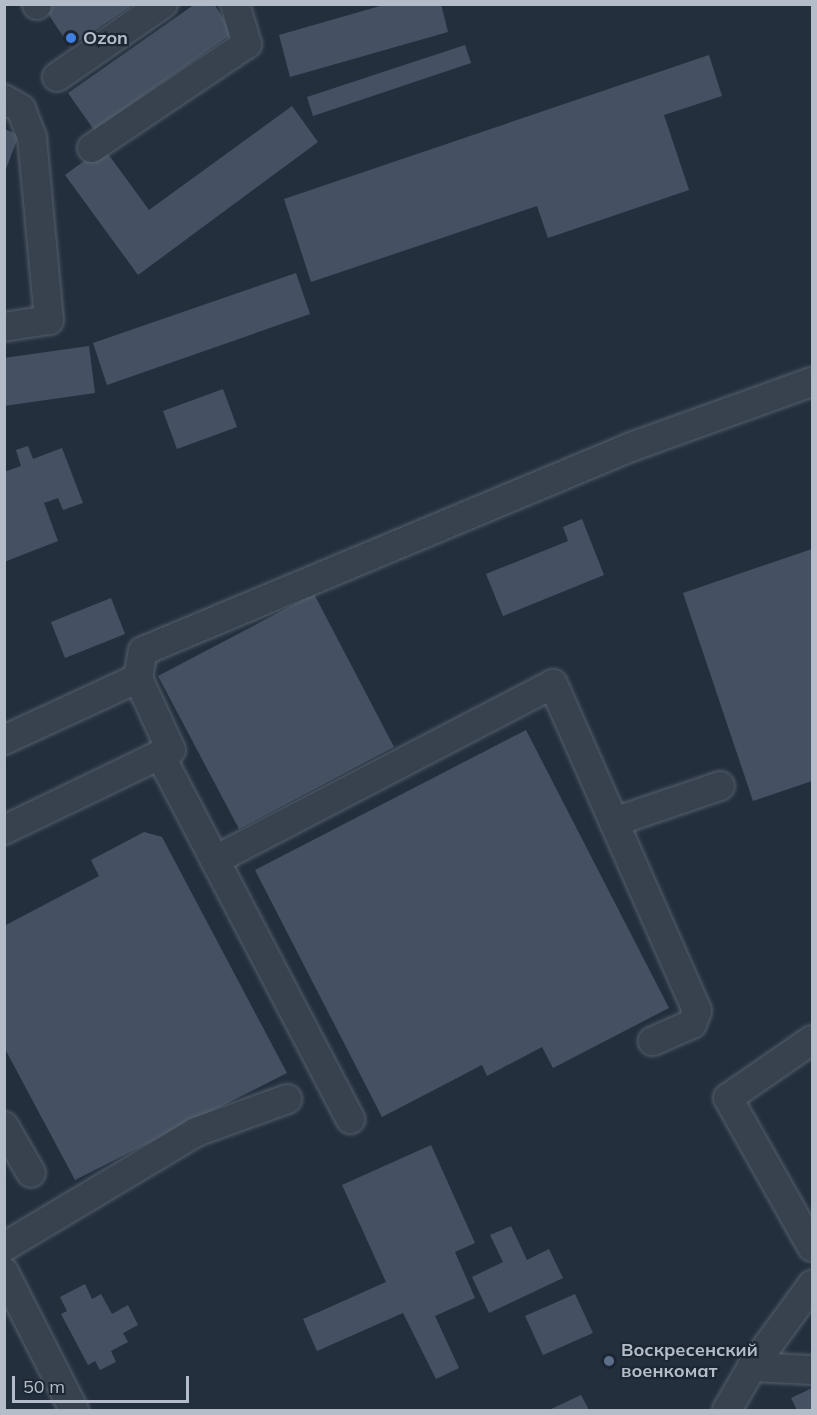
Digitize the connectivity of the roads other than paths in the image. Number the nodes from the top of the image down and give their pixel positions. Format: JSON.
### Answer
{"nodes":[{"id":1,"x":163,"y":4,"type":"edge"},
{"id":2,"x":235,"y":4,"type":"edge"},
{"id":3,"x":57,"y":77,"type":"dead end"},
{"id":4,"x":4,"y":99,"type":"edge"},
{"id":5,"x":92,"y":148,"type":"dead end"},
{"id":6,"x":4,"y":327,"type":"edge"},
{"id":7,"x":813,"y":382,"type":"edge"},
{"id":8,"x":138,"y":678,"type":"junction"},
{"id":9,"x":4,"y":740,"type":"edge"},
{"id":10,"x":160,"y":755,"type":"junction"},
{"id":11,"x":720,"y":786,"type":"dead end"},
{"id":12,"x":614,"y":822,"type":"junction"},
{"id":13,"x":4,"y":830,"type":"edge"},
{"id":14,"x":215,"y":860,"type":"junction"},
{"id":15,"x":813,"y":1040,"type":"edge"},
{"id":16,"x":653,"y":1041,"type":"dead end"},
{"id":17,"x":287,"y":1099,"type":"dead end"},
{"id":18,"x":350,"y":1119,"type":"dead end"},
{"id":19,"x":4,"y":1126,"type":"edge"},
{"id":20,"x":31,"y":1173,"type":"dead end"},
{"id":21,"x":4,"y":1247,"type":"edge"},
{"id":22,"x":813,"y":1247,"type":"edge"},
{"id":23,"x":4,"y":1272,"type":"edge"},
{"id":24,"x":813,"y":1285,"type":"edge"},
{"id":25,"x":752,"y":1366,"type":"junction"},
{"id":26,"x":813,"y":1370,"type":"edge"},
{"id":27,"x":74,"y":1410,"type":"edge"},
{"id":28,"x":727,"y":1410,"type":"edge"}],
"edges":[{"from":1,"to":3,"type":"street"},
{"from":2,"to":5,"type":"street"},
{"from":4,"to":6,"type":"street"},
{"from":7,"to":8,"type":"street"},
{"from":8,"to":9,"type":"street"},
{"from":8,"to":10,"type":"street"},
{"from":10,"to":13,"type":"street"},
{"from":10,"to":14,"type":"street"},
{"from":11,"to":12,"type":"street"},
{"from":12,"to":14,"type":"street"},
{"from":12,"to":16,"type":"street"},
{"from":14,"to":18,"type":"street"},
{"from":15,"to":22,"type":"street"},
{"from":17,"to":21,"type":"street"},
{"from":19,"to":20,"type":"street"},
{"from":23,"to":27,"type":"street"},
{"from":24,"to":25,"type":"street"},
{"from":25,"to":26,"type":"street"},
{"from":25,"to":28,"type":"street"}]}
